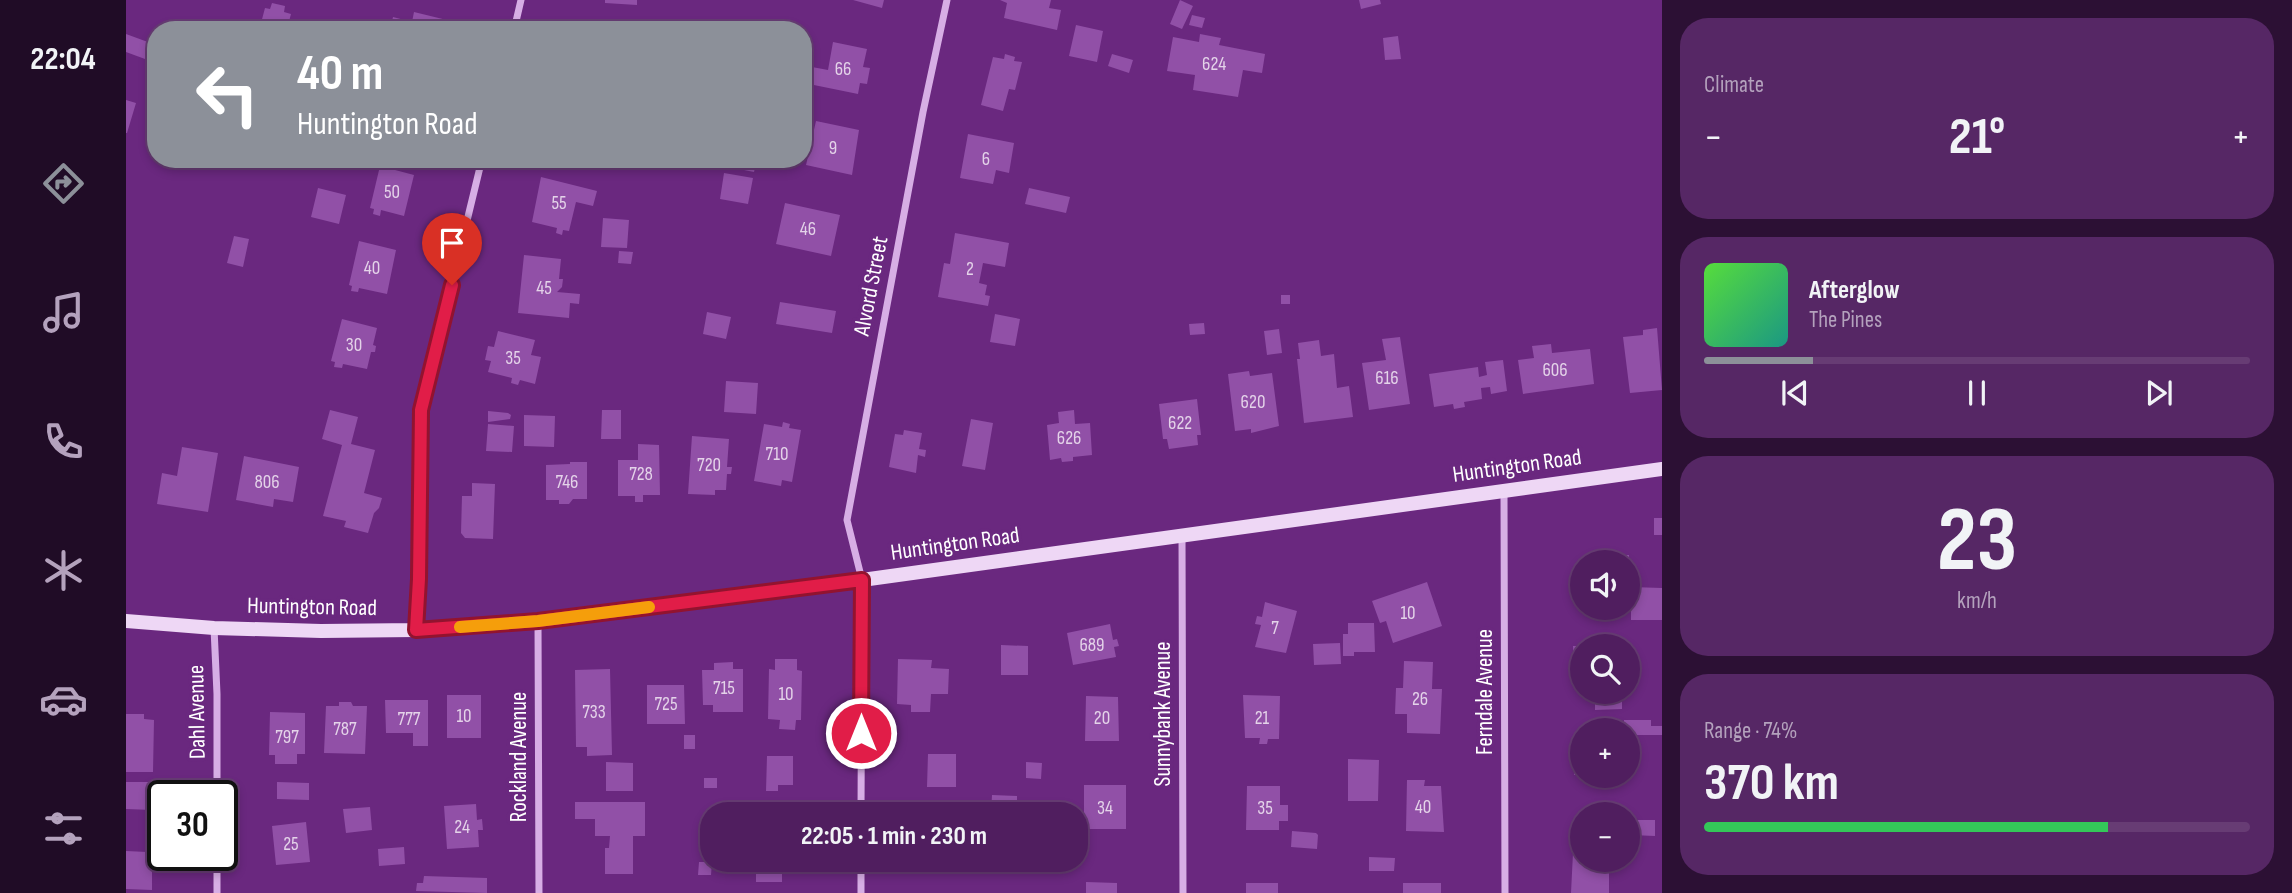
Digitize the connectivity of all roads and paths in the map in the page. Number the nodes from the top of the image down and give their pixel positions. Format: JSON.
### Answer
{"nodes":[{"id":1,"x":521,"y":0,"type":"edge"},
{"id":2,"x":947,"y":0,"type":"edge"},
{"id":3,"x":516,"y":21,"type":"edge"},
{"id":4,"x":480,"y":168,"type":"edge"},
{"id":5,"x":1662,"y":468,"type":"edge"},
{"id":6,"x":1504,"y":490,"type":"junction"},
{"id":7,"x":1182,"y":534,"type":"junction"},
{"id":8,"x":862,"y":580,"type":"junction"},
{"id":9,"x":126,"y":621,"type":"edge"},
{"id":10,"x":538,"y":621,"type":"junction"},
{"id":11,"x":214,"y":628,"type":"junction"},
{"id":12,"x":416,"y":630,"type":"junction"},
{"id":13,"x":217,"y":780,"type":"edge"},
{"id":14,"x":861,"y":802,"type":"edge"},
{"id":15,"x":217,"y":871,"type":"edge"},
{"id":16,"x":861,"y":872,"type":"edge"},
{"id":17,"x":217,"y":893,"type":"edge"},
{"id":18,"x":538,"y":893,"type":"edge"},
{"id":19,"x":861,"y":893,"type":"edge"},
{"id":20,"x":1183,"y":893,"type":"edge"},
{"id":21,"x":1505,"y":893,"type":"edge"}],
"edges":[{"from":1,"to":3,"type":"street"},
{"from":2,"to":8,"type":"street","name":"Alvord Street"},
{"from":4,"to":12,"type":"street"},
{"from":5,"to":6,"type":"main road","name":"Huntington Road"},
{"from":6,"to":7,"type":"main road","name":"Huntington Road"},
{"from":6,"to":21,"type":"street","name":"Ferndale Avenue"},
{"from":7,"to":8,"type":"main road","name":"Huntington Road"},
{"from":7,"to":20,"type":"street","name":"Sunnybank Avenue"},
{"from":8,"to":10,"type":"main road","name":"Huntington Road"},
{"from":8,"to":14,"type":"street","name":"Alvord Street"},
{"from":9,"to":11,"type":"main road","name":"Huntington Road"},
{"from":10,"to":12,"type":"main road","name":"Huntington Road"},
{"from":10,"to":18,"type":"street","name":"Rockland Avenue"},
{"from":11,"to":12,"type":"main road","name":"Huntington Road"},
{"from":11,"to":13,"type":"street","name":"Dahl Avenue"},
{"from":15,"to":17,"type":"street"},
{"from":16,"to":19,"type":"street"}]}
